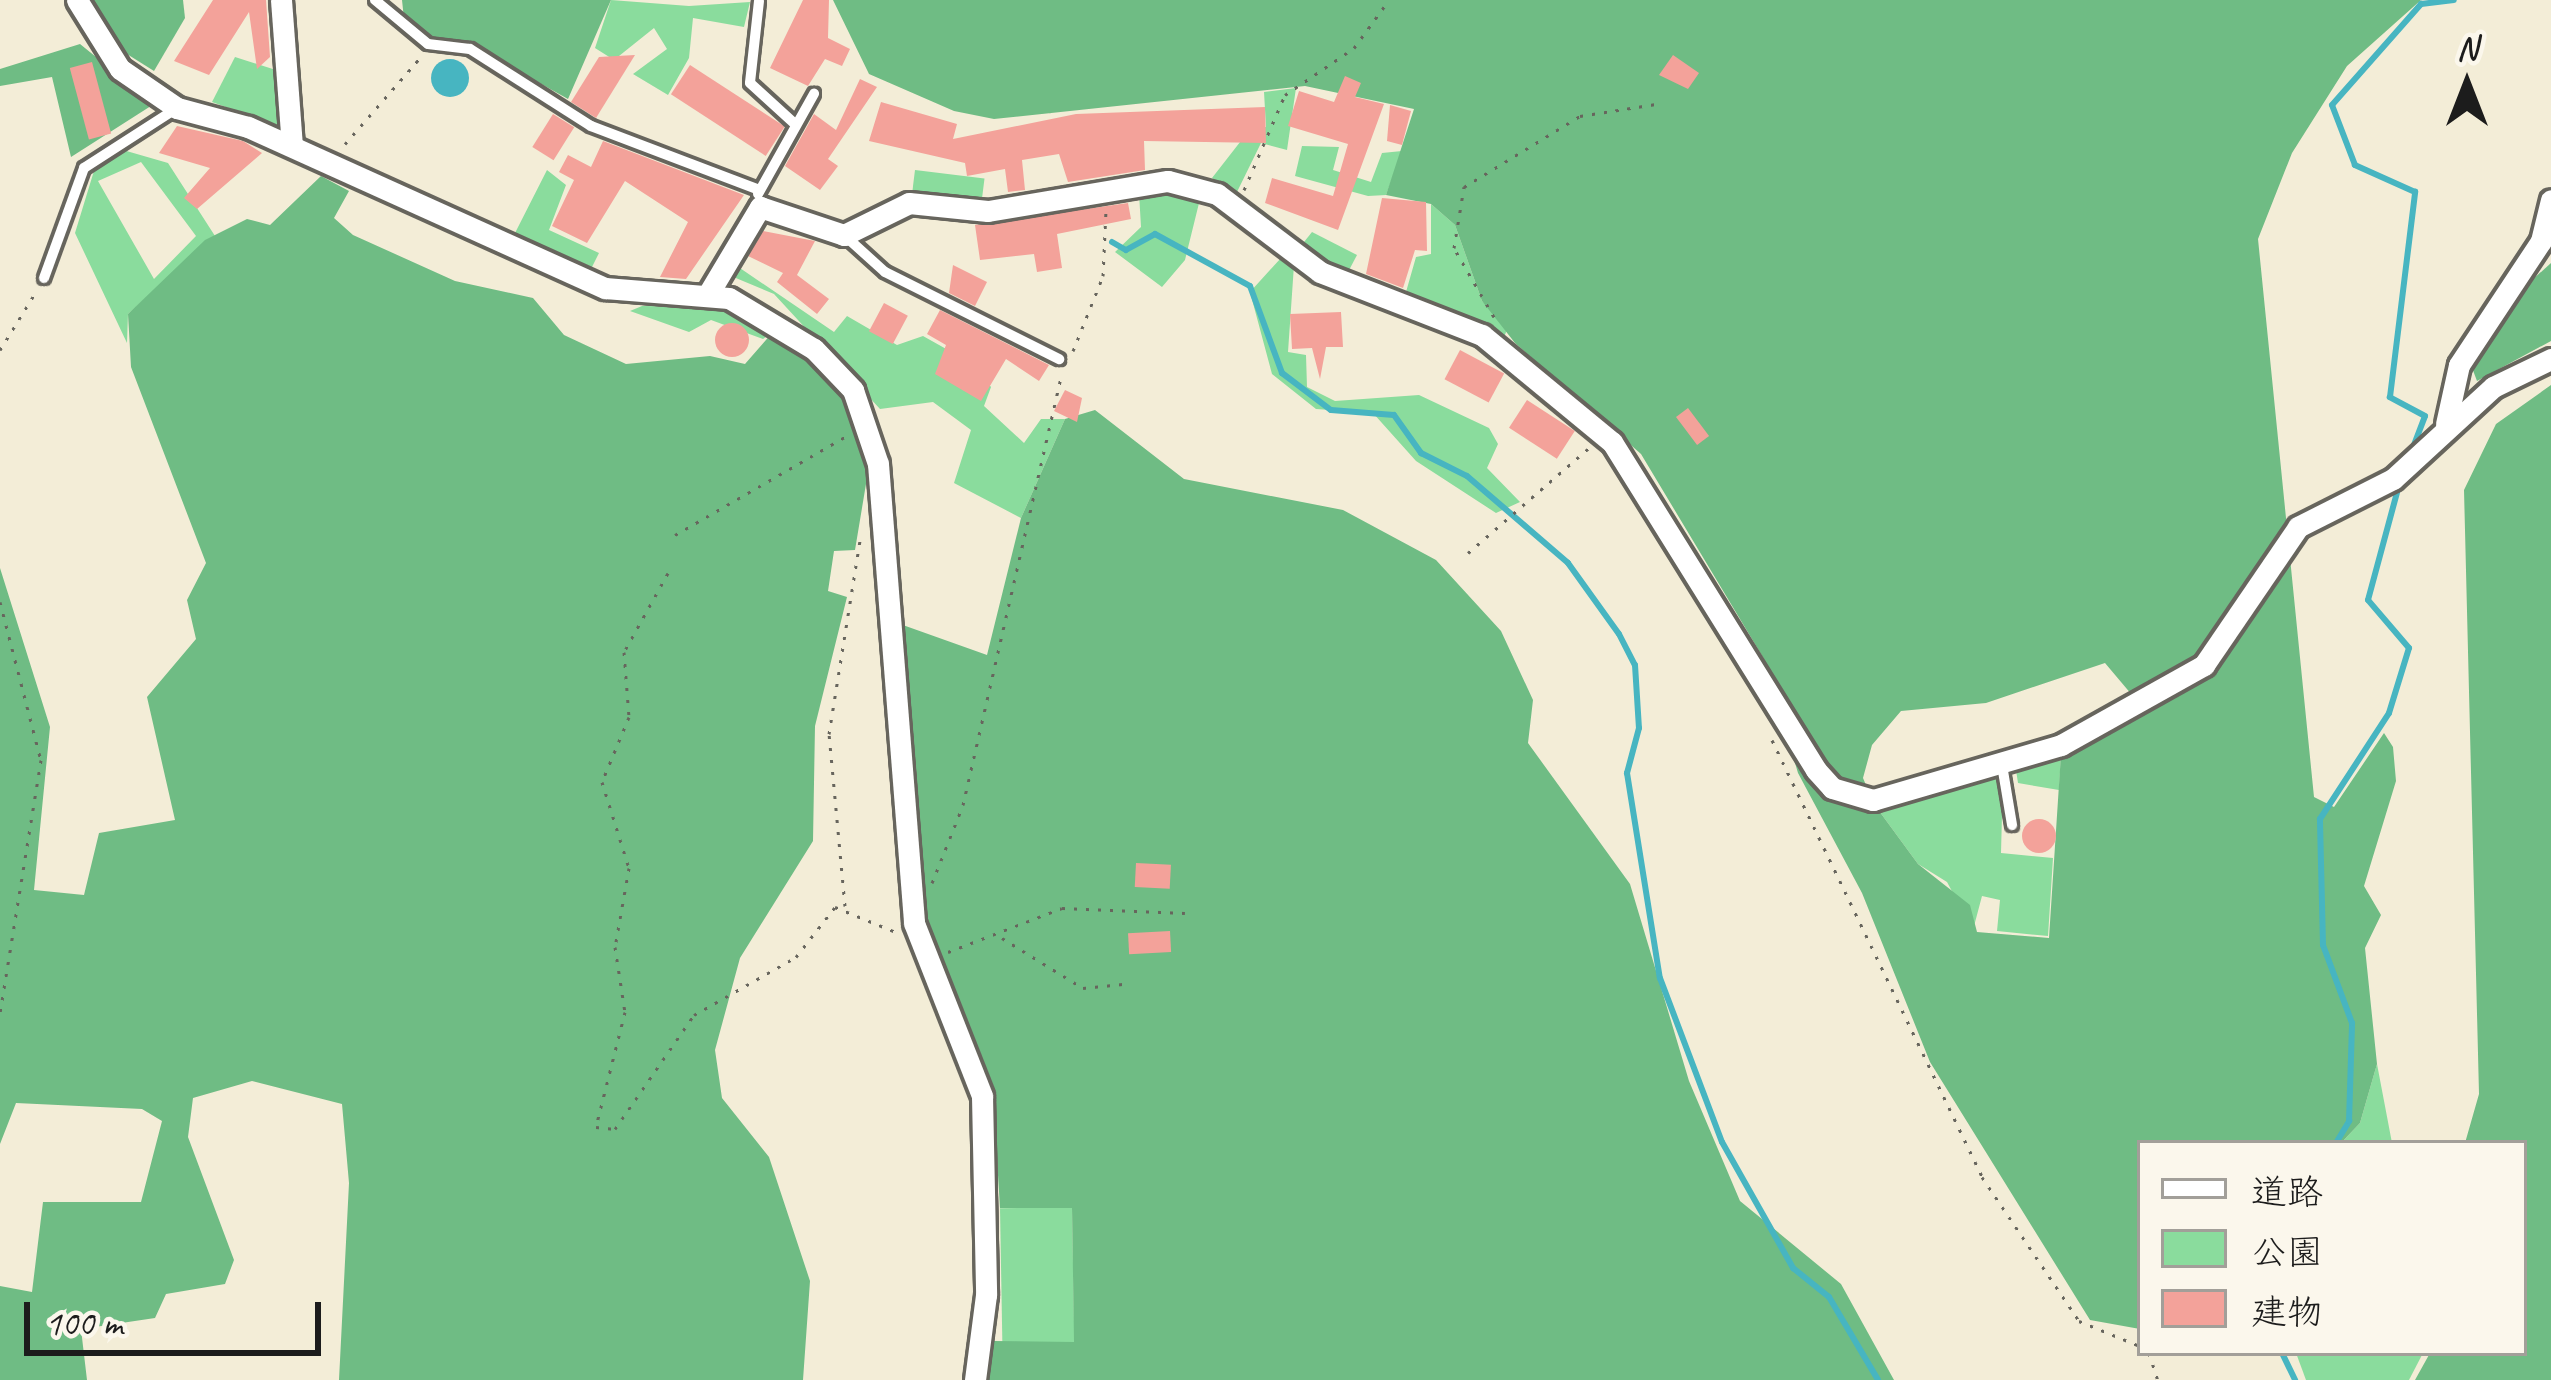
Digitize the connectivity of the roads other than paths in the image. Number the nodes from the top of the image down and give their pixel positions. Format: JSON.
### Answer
{"nodes":[{"id":1,"x":77,"y":0,"type":"edge"},
{"id":2,"x":281,"y":0,"type":"edge"},
{"id":3,"x":375,"y":0,"type":"edge"},
{"id":4,"x":759,"y":1,"type":"edge"},
{"id":5,"x":814,"y":94,"type":"dead end"},
{"id":6,"x":177,"y":108,"type":"junction"},
{"id":7,"x":796,"y":124,"type":"junction"},
{"id":8,"x":292,"y":146,"type":"junction"},
{"id":9,"x":758,"y":198,"type":"junction"},
{"id":10,"x":2551,"y":200,"type":"edge"},
{"id":11,"x":844,"y":235,"type":"junction"},
{"id":12,"x":44,"y":278,"type":"road end"},
{"id":13,"x":707,"y":296,"type":"junction"},
{"id":14,"x":1059,"y":359,"type":"dead end"},
{"id":15,"x":2551,"y":359,"type":"edge"},
{"id":16,"x":2446,"y":424,"type":"junction"},
{"id":17,"x":2002,"y":765,"type":"junction"},
{"id":18,"x":2012,"y":825,"type":"dead end"},
{"id":19,"x":975,"y":1380,"type":"edge"}],
"edges":[{"from":1,"to":6,"type":"street"},
{"from":2,"to":8,"type":"street"},
{"from":3,"to":9,"type":"lane"},
{"from":4,"to":7,"type":"lane"},
{"from":5,"to":7,"type":"lane"},
{"from":6,"to":8,"type":"street"},
{"from":6,"to":12,"type":"lane"},
{"from":7,"to":9,"type":"lane"},
{"from":8,"to":13,"type":"street"},
{"from":9,"to":11,"type":"street"},
{"from":9,"to":13,"type":"street"},
{"from":10,"to":16,"type":"street"},
{"from":11,"to":14,"type":"lane"},
{"from":11,"to":17,"type":"street"},
{"from":13,"to":19,"type":"street"},
{"from":15,"to":16,"type":"street"},
{"from":16,"to":17,"type":"street"},
{"from":17,"to":18,"type":"lane"}]}
